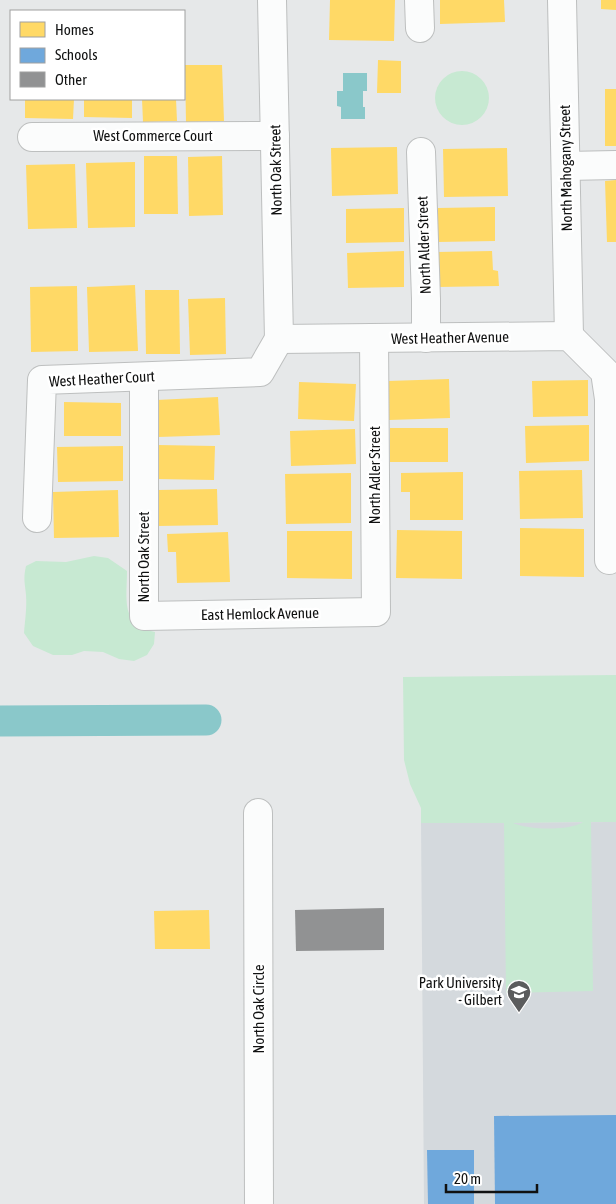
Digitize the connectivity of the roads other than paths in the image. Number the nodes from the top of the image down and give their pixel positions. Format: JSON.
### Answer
{"nodes":[{"id":1,"x":272,"y":0,"type":"edge"},
{"id":2,"x":420,"y":0,"type":"edge"},
{"id":3,"x":562,"y":0,"type":"edge"},
{"id":4,"x":420,"y":28,"type":"dead end"},
{"id":5,"x":275,"y":136,"type":"junction"},
{"id":6,"x":32,"y":137,"type":"dead end"},
{"id":7,"x":421,"y":152,"type":"dead end"},
{"id":8,"x":616,"y":165,"type":"edge"},
{"id":9,"x":566,"y":166,"type":"junction"},
{"id":10,"x":570,"y":336,"type":"junction"},
{"id":11,"x":374,"y":338,"type":"junction"},
{"id":12,"x":426,"y":338,"type":"junction"},
{"id":13,"x":279,"y":339,"type":"junction"},
{"id":14,"x":144,"y":377,"type":"junction"},
{"id":15,"x":612,"y":399,"type":"edge"},
{"id":16,"x":37,"y":518,"type":"dead end"},
{"id":17,"x":609,"y":560,"type":"dead end"},
{"id":18,"x":376,"y":612,"type":"joint"},
{"id":19,"x":144,"y":616,"type":"joint"},
{"id":20,"x":258,"y":813,"type":"dead end"},
{"id":21,"x":259,"y":1204,"type":"edge"}],
"edges":[{"from":1,"to":5,"type":"street","name":"North Oak Street"},
{"from":2,"to":4,"type":"street"},
{"from":3,"to":9,"type":"street","name":"North Mahogany Street"},
{"from":5,"to":6,"type":"street","name":"West Commerce Court"},
{"from":5,"to":13,"type":"street","name":"North Oak Street"},
{"from":7,"to":12,"type":"street","name":"North Alder Street"},
{"from":8,"to":9,"type":"street"},
{"from":9,"to":10,"type":"street","name":"North Mahogany Street"},
{"from":10,"to":12,"type":"street","name":"West Heather Avenue"},
{"from":10,"to":15,"type":"street"},
{"from":11,"to":12,"type":"street","name":"West Heather Avenue"},
{"from":11,"to":13,"type":"street","name":"West Heather Avenue"},
{"from":11,"to":18,"type":"street","name":"North Adler Street"},
{"from":13,"to":14,"type":"street","name":"West Heather Court"},
{"from":14,"to":16,"type":"street","name":"West Heather Court"},
{"from":14,"to":19,"type":"street","name":"North Oak Street"},
{"from":15,"to":17,"type":"street"},
{"from":18,"to":19,"type":"street","name":"East Hemlock Avenue"},
{"from":20,"to":21,"type":"street","name":"North Oak Circle"}]}
